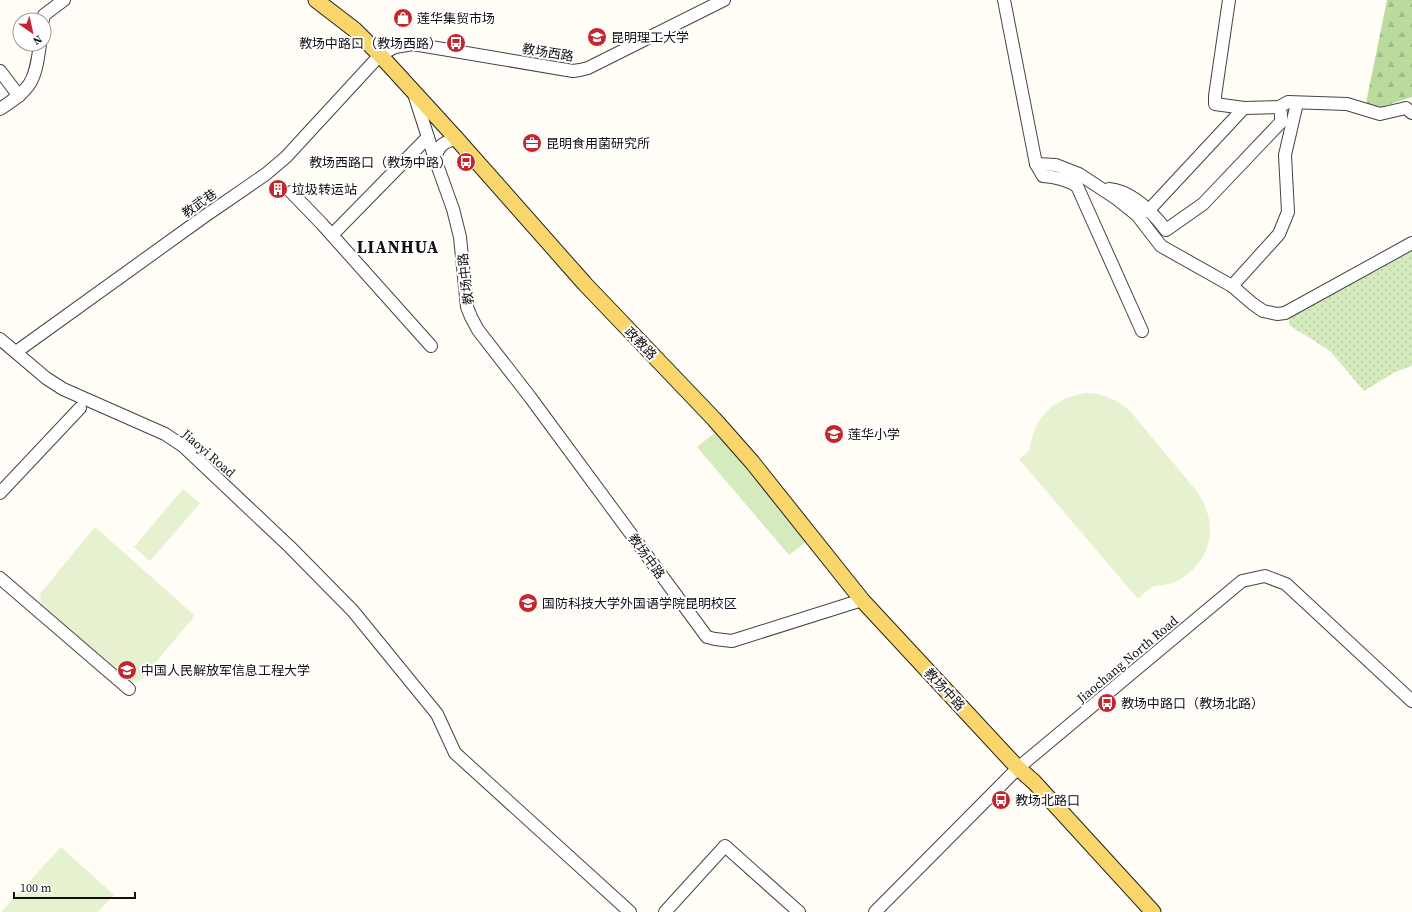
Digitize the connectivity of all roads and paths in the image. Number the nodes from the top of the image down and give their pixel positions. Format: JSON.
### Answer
{"nodes":[{"id":1,"x":64,"y":0,"type":"edge"},
{"id":2,"x":316,"y":0,"type":"edge"},
{"id":3,"x":724,"y":0,"type":"edge"},
{"id":4,"x":1004,"y":0,"type":"edge"},
{"id":5,"x":1229,"y":0,"type":"edge"},
{"id":6,"x":48,"y":12,"type":"edge"},
{"id":7,"x":39,"y":52,"type":"edge"},
{"id":8,"x":380,"y":55,"type":"junction"},
{"id":9,"x":0,"y":71,"type":"edge"},
{"id":10,"x":414,"y":92,"type":"junction"},
{"id":11,"x":19,"y":96,"type":"junction"},
{"id":12,"x":1297,"y":103,"type":"junction"},
{"id":13,"x":1279,"y":107,"type":"junction"},
{"id":14,"x":1244,"y":108,"type":"junction"},
{"id":15,"x":0,"y":109,"type":"edge"},
{"id":16,"x":1412,"y":113,"type":"edge"},
{"id":17,"x":428,"y":137,"type":"junction"},
{"id":18,"x":456,"y":139,"type":"junction"},
{"id":19,"x":435,"y":159,"type":"junction"},
{"id":20,"x":1036,"y":164,"type":"junction"},
{"id":21,"x":1102,"y":190,"type":"junction"},
{"id":22,"x":291,"y":192,"type":"dead end"},
{"id":23,"x":1148,"y":211,"type":"junction"},
{"id":24,"x":332,"y":235,"type":"junction"},
{"id":25,"x":1412,"y":243,"type":"edge"},
{"id":26,"x":1232,"y":286,"type":"junction"},
{"id":27,"x":1142,"y":331,"type":"dead end"},
{"id":28,"x":0,"y":339,"type":"edge"},
{"id":29,"x":431,"y":346,"type":"dead end"},
{"id":30,"x":16,"y":352,"type":"junction"},
{"id":31,"x":80,"y":408,"type":"dead end"},
{"id":32,"x":0,"y":493,"type":"edge"},
{"id":33,"x":0,"y":578,"type":"edge"},
{"id":34,"x":862,"y":600,"type":"junction"},
{"id":35,"x":129,"y":689,"type":"dead end"},
{"id":36,"x":1412,"y":701,"type":"edge"},
{"id":37,"x":1018,"y":768,"type":"junction"},
{"id":38,"x":630,"y":912,"type":"edge"},
{"id":39,"x":665,"y":912,"type":"edge"},
{"id":40,"x":799,"y":912,"type":"edge"},
{"id":41,"x":875,"y":912,"type":"edge"},
{"id":42,"x":1153,"y":912,"type":"edge"}],
"edges":[{"from":1,"to":6,"type":"street"},
{"from":2,"to":8,"type":"main road","name":"教场中路"},
{"from":3,"to":8,"type":"street","name":"教场西路"},
{"from":4,"to":20,"type":"street"},
{"from":5,"to":14,"type":"street"},
{"from":7,"to":11,"type":"street"},
{"from":8,"to":10,"type":"main road","name":"教场中路"},
{"from":8,"to":30,"type":"street","name":"教武巷"},
{"from":9,"to":11,"type":"street"},
{"from":10,"to":17,"type":"street","name":"教场中路"},
{"from":10,"to":18,"type":"main road","name":"政教路"},
{"from":11,"to":15,"type":"street"},
{"from":12,"to":13,"type":"street"},
{"from":12,"to":16,"type":"street"},
{"from":12,"to":26,"type":"street"},
{"from":13,"to":14,"type":"street"},
{"from":13,"to":23,"type":"street"},
{"from":14,"to":23,"type":"street"},
{"from":17,"to":19,"type":"street","name":"教场中路"},
{"from":17,"to":24,"type":"street"},
{"from":18,"to":19,"type":"street"},
{"from":18,"to":34,"type":"main road","name":"政教路"},
{"from":19,"to":34,"type":"street","name":"教场中路"},
{"from":20,"to":21,"type":"street"},
{"from":20,"to":27,"type":"street"},
{"from":21,"to":23,"type":"street"},
{"from":21,"to":26,"type":"street"},
{"from":22,"to":24,"type":"street"},
{"from":24,"to":29,"type":"street"},
{"from":25,"to":26,"type":"street"},
{"from":28,"to":30,"type":"street","name":"Jiaoyi Road"},
{"from":30,"to":38,"type":"street","name":"Jiaoyi Road"},
{"from":31,"to":32,"type":"street"},
{"from":33,"to":35,"type":"street"},
{"from":34,"to":37,"type":"main road","name":"教场中路"},
{"from":36,"to":37,"type":"street","name":"Jiaochang North Road"},
{"from":37,"to":41,"type":"street","name":"Jiaochang North Road"},
{"from":37,"to":42,"type":"main road","name":"教场中路"},
{"from":39,"to":40,"type":"street"}]}
